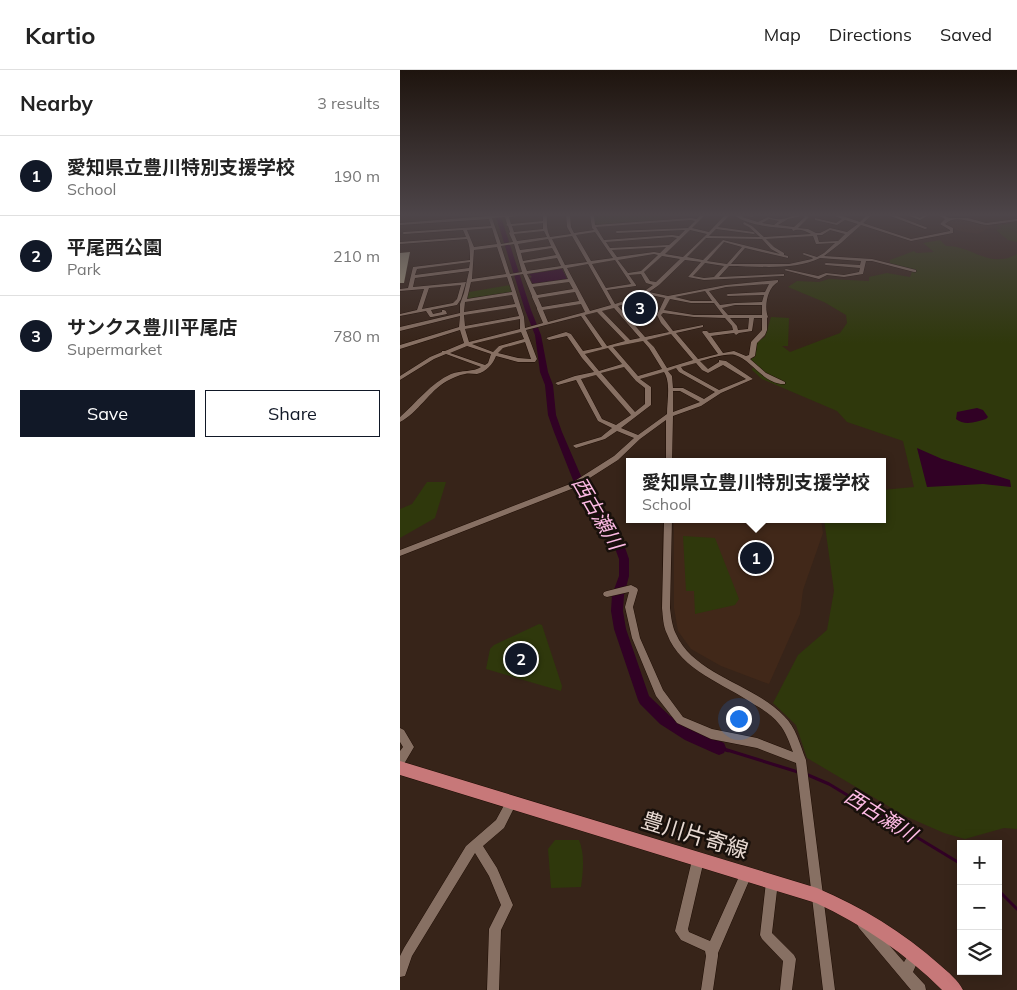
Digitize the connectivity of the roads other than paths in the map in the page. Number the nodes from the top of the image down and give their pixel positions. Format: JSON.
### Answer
{"nodes":[{"id":1,"x":825,"y":256,"type":"edge"},
{"id":2,"x":471,"y":257,"type":"edge"},
{"id":3,"x":504,"y":257,"type":"edge"},
{"id":4,"x":520,"y":257,"type":"edge"},
{"id":5,"x":553,"y":257,"type":"edge"},
{"id":6,"x":560,"y":257,"type":"edge"},
{"id":7,"x":586,"y":257,"type":"edge"},
{"id":8,"x":630,"y":257,"type":"edge"},
{"id":9,"x":658,"y":257,"type":"edge"},
{"id":10,"x":678,"y":257,"type":"edge"},
{"id":11,"x":709,"y":257,"type":"edge"},
{"id":12,"x":735,"y":257,"type":"edge"},
{"id":13,"x":763,"y":257,"type":"edge"},
{"id":14,"x":786,"y":257,"type":"edge"},
{"id":15,"x":818,"y":257,"type":"edge"},
{"id":16,"x":837,"y":257,"type":"edge"},
{"id":17,"x":684,"y":258,"type":"junction"},
{"id":18,"x":617,"y":259,"type":"junction"},
{"id":19,"x":864,"y":259,"type":"junction"},
{"id":20,"x":470,"y":261,"type":"junction"},
{"id":21,"x":522,"y":262,"type":"junction"},
{"id":22,"x":704,"y":262,"type":"junction"},
{"id":23,"x":590,"y":264,"type":"junction"},
{"id":24,"x":826,"y":264,"type":"junction"},
{"id":25,"x":727,"y":265,"type":"junction"},
{"id":26,"x":755,"y":265,"type":"junction"},
{"id":27,"x":789,"y":265,"type":"junction"},
{"id":28,"x":844,"y":266,"type":"junction"},
{"id":29,"x":565,"y":267,"type":"junction"},
{"id":30,"x":863,"y":267,"type":"junction"},
{"id":31,"x":470,"y":269,"type":"junction"},
{"id":32,"x":914,"y":271,"type":"dead end"},
{"id":33,"x":642,"y":272,"type":"junction"},
{"id":34,"x":784,"y":272,"type":"junction"},
{"id":35,"x":523,"y":273,"type":"junction"},
{"id":36,"x":627,"y":274,"type":"junction"},
{"id":37,"x":826,"y":274,"type":"junction"},
{"id":38,"x":510,"y":275,"type":"junction"},
{"id":39,"x":413,"y":276,"type":"junction"},
{"id":40,"x":844,"y":276,"type":"junction"},
{"id":41,"x":735,"y":277,"type":"junction"},
{"id":42,"x":716,"y":278,"type":"junction"},
{"id":43,"x":571,"y":280,"type":"junction"},
{"id":44,"x":470,"y":281,"type":"junction"},
{"id":45,"x":773,"y":282,"type":"junction"},
{"id":46,"x":484,"y":284,"type":"dead end"},
{"id":47,"x":657,"y":284,"type":"junction"},
{"id":48,"x":738,"y":285,"type":"junction"},
{"id":49,"x":531,"y":286,"type":"junction"},
{"id":50,"x":427,"y":287,"type":"junction"},
{"id":51,"x":722,"y":287,"type":"junction"},
{"id":52,"x":410,"y":288,"type":"junction"},
{"id":53,"x":605,"y":289,"type":"junction"},
{"id":54,"x":400,"y":290,"type":"edge"},
{"id":55,"x":576,"y":290,"type":"junction"},
{"id":56,"x":706,"y":290,"type":"junction"},
{"id":57,"x":647,"y":292,"type":"junction"},
{"id":58,"x":767,"y":293,"type":"junction"},
{"id":59,"x":514,"y":294,"type":"junction"},
{"id":60,"x":728,"y":295,"type":"junction"},
{"id":61,"x":534,"y":297,"type":"junction"},
{"id":62,"x":668,"y":297,"type":"junction"},
{"id":63,"x":465,"y":301,"type":"junction"},
{"id":64,"x":582,"y":302,"type":"junction"},
{"id":65,"x":715,"y":302,"type":"junction"},
{"id":66,"x":764,"y":302,"type":"junction"},
{"id":67,"x":735,"y":304,"type":"junction"},
{"id":68,"x":518,"y":305,"type":"junction"},
{"id":69,"x":615,"y":306,"type":"junction"},
{"id":70,"x":719,"y":307,"type":"junction"},
{"id":71,"x":539,"y":309,"type":"junction"},
{"id":72,"x":599,"y":311,"type":"junction"},
{"id":73,"x":660,"y":311,"type":"junction"},
{"id":74,"x":419,"y":312,"type":"junction"},
{"id":75,"x":588,"y":313,"type":"junction"},
{"id":76,"x":462,"y":314,"type":"junction"},
{"id":77,"x":400,"y":315,"type":"edge"},
{"id":78,"x":582,"y":315,"type":"junction"},
{"id":79,"x":694,"y":316,"type":"junction"},
{"id":80,"x":728,"y":316,"type":"junction"},
{"id":81,"x":522,"y":317,"type":"junction"},
{"id":82,"x":752,"y":317,"type":"junction"},
{"id":83,"x":766,"y":317,"type":"junction"},
{"id":84,"x":543,"y":324,"type":"junction"},
{"id":85,"x":400,"y":325,"type":"edge"},
{"id":86,"x":422,"y":325,"type":"junction"},
{"id":87,"x":701,"y":326,"type":"junction"},
{"id":88,"x":462,"y":328,"type":"junction"},
{"id":89,"x":400,"y":329,"type":"edge"},
{"id":90,"x":526,"y":329,"type":"junction"},
{"id":91,"x":672,"y":332,"type":"junction"},
{"id":92,"x":736,"y":333,"type":"junction"},
{"id":93,"x":707,"y":335,"type":"junction"},
{"id":94,"x":549,"y":338,"type":"dead end"},
{"id":95,"x":644,"y":338,"type":"junction"},
{"id":96,"x":528,"y":340,"type":"junction"},
{"id":97,"x":629,"y":342,"type":"junction"},
{"id":98,"x":467,"y":344,"type":"junction"},
{"id":99,"x":728,"y":344,"type":"dead end"},
{"id":100,"x":400,"y":347,"type":"edge"},
{"id":101,"x":608,"y":347,"type":"junction"},
{"id":102,"x":444,"y":352,"type":"junction"},
{"id":103,"x":581,"y":353,"type":"junction"},
{"id":104,"x":734,"y":353,"type":"junction"},
{"id":105,"x":494,"y":354,"type":"junction"},
{"id":106,"x":721,"y":354,"type":"junction"},
{"id":107,"x":713,"y":356,"type":"junction"},
{"id":108,"x":746,"y":358,"type":"junction"},
{"id":109,"x":696,"y":361,"type":"junction"},
{"id":110,"x":724,"y":362,"type":"junction"},
{"id":111,"x":626,"y":365,"type":"junction"},
{"id":112,"x":677,"y":366,"type":"junction"},
{"id":113,"x":485,"y":367,"type":"junction"},
{"id":114,"x":665,"y":369,"type":"junction"},
{"id":115,"x":597,"y":372,"type":"junction"},
{"id":116,"x":400,"y":378,"type":"edge"},
{"id":117,"x":577,"y":378,"type":"junction"},
{"id":118,"x":637,"y":378,"type":"junction"},
{"id":119,"x":558,"y":383,"type":"dead end"},
{"id":120,"x":783,"y":383,"type":"dead end"},
{"id":121,"x":670,"y":390,"type":"junction"},
{"id":122,"x":719,"y":392,"type":"junction"},
{"id":123,"x":704,"y":402,"type":"junction"},
{"id":124,"x":634,"y":415,"type":"junction"},
{"id":125,"x":669,"y":415,"type":"junction"},
{"id":126,"x":400,"y":420,"type":"edge"},
{"id":127,"x":616,"y":428,"type":"junction"},
{"id":128,"x":638,"y":438,"type":"junction"},
{"id":129,"x":576,"y":446,"type":"dead end"},
{"id":130,"x":669,"y":458,"type":"edge"},
{"id":131,"x":668,"y":523,"type":"edge"},
{"id":132,"x":400,"y":553,"type":"edge"},
{"id":133,"x":607,"y":594,"type":"dead end"},
{"id":134,"x":400,"y":733,"type":"edge"},
{"id":135,"x":400,"y":760,"type":"edge"},
{"id":136,"x":801,"y":763,"type":"junction"},
{"id":137,"x":400,"y":768,"type":"edge"},
{"id":138,"x":512,"y":802,"type":"junction"},
{"id":139,"x":476,"y":844,"type":"junction"},
{"id":140,"x":698,"y":860,"type":"junction"},
{"id":141,"x":746,"y":874,"type":"junction"},
{"id":142,"x":772,"y":882,"type":"junction"},
{"id":143,"x":817,"y":896,"type":"junction"},
{"id":144,"x":856,"y":914,"type":"junction"},
{"id":145,"x":712,"y":952,"type":"junction"},
{"id":146,"x":914,"y":954,"type":"junction"},
{"id":147,"x":400,"y":971,"type":"edge"},
{"id":148,"x":905,"y":973,"type":"junction"},
{"id":149,"x":493,"y":990,"type":"edge"},
{"id":150,"x":707,"y":990,"type":"edge"},
{"id":151,"x":786,"y":990,"type":"edge"},
{"id":152,"x":829,"y":990,"type":"edge"},
{"id":153,"x":920,"y":990,"type":"edge"},
{"id":154,"x":954,"y":990,"type":"edge"}],
"edges":[{"from":1,"to":24,"type":"street"},
{"from":2,"to":20,"type":"street"},
{"from":3,"to":38,"type":"street"},
{"from":4,"to":21,"type":"street"},
{"from":5,"to":21,"type":"street"},
{"from":6,"to":29,"type":"street"},
{"from":7,"to":23,"type":"street"},
{"from":8,"to":18,"type":"street"},
{"from":9,"to":33,"type":"street"},
{"from":10,"to":17,"type":"street"},
{"from":11,"to":22,"type":"street"},
{"from":12,"to":25,"type":"street"},
{"from":13,"to":26,"type":"street"},
{"from":14,"to":27,"type":"street"},
{"from":15,"to":27,"type":"street"},
{"from":16,"to":19,"type":"street"},
{"from":17,"to":22,"type":"street"},
{"from":17,"to":47,"type":"street"},
{"from":18,"to":23,"type":"street"},
{"from":18,"to":36,"type":"street"},
{"from":19,"to":30,"type":"street"},
{"from":19,"to":32,"type":"street"},
{"from":20,"to":31,"type":"street"},
{"from":20,"to":39,"type":"street"},
{"from":21,"to":35,"type":"street"},
{"from":22,"to":25,"type":"street"},
{"from":22,"to":42,"type":"street"},
{"from":23,"to":29,"type":"street"},
{"from":23,"to":53,"type":"street"},
{"from":24,"to":28,"type":"street"},
{"from":24,"to":37,"type":"street"},
{"from":25,"to":26,"type":"street"},
{"from":25,"to":42,"type":"street"},
{"from":26,"to":27,"type":"street"},
{"from":27,"to":34,"type":"street"},
{"from":28,"to":30,"type":"street"},
{"from":28,"to":40,"type":"street"},
{"from":29,"to":35,"type":"street"},
{"from":29,"to":43,"type":"street"},
{"from":30,"to":40,"type":"street"},
{"from":31,"to":39,"type":"street"},
{"from":31,"to":44,"type":"street"},
{"from":33,"to":36,"type":"street"},
{"from":33,"to":47,"type":"street"},
{"from":34,"to":37,"type":"street"},
{"from":34,"to":41,"type":"street"},
{"from":34,"to":45,"type":"street"},
{"from":35,"to":38,"type":"street"},
{"from":35,"to":49,"type":"street"},
{"from":36,"to":53,"type":"street"},
{"from":37,"to":40,"type":"street"},
{"from":38,"to":44,"type":"street"},
{"from":38,"to":59,"type":"street"},
{"from":39,"to":52,"type":"street"},
{"from":41,"to":42,"type":"street"},
{"from":41,"to":48,"type":"street"},
{"from":43,"to":49,"type":"street"},
{"from":43,"to":55,"type":"street"},
{"from":44,"to":46,"type":"street"},
{"from":44,"to":63,"type":"street"},
{"from":45,"to":48,"type":"street"},
{"from":45,"to":58,"type":"street"},
{"from":47,"to":57,"type":"street"},
{"from":48,"to":51,"type":"street"},
{"from":49,"to":61,"type":"street"},
{"from":50,"to":52,"type":"street"},
{"from":50,"to":74,"type":"street"},
{"from":50,"to":74,"type":"street"},
{"from":51,"to":56,"type":"street"},
{"from":51,"to":60,"type":"street"},
{"from":52,"to":54,"type":"street"},
{"from":53,"to":69,"type":"street"},
{"from":55,"to":61,"type":"street"},
{"from":55,"to":64,"type":"street"},
{"from":56,"to":62,"type":"street"},
{"from":56,"to":65,"type":"street"},
{"from":57,"to":62,"type":"street"},
{"from":57,"to":69,"type":"street"},
{"from":58,"to":60,"type":"street"},
{"from":58,"to":66,"type":"street"},
{"from":59,"to":63,"type":"street"},
{"from":59,"to":68,"type":"street"},
{"from":60,"to":67,"type":"street"},
{"from":61,"to":71,"type":"street"},
{"from":62,"to":65,"type":"street"},
{"from":62,"to":73,"type":"street"},
{"from":63,"to":76,"type":"street"},
{"from":64,"to":71,"type":"street"},
{"from":64,"to":75,"type":"street"},
{"from":65,"to":70,"type":"street"},
{"from":66,"to":67,"type":"street"},
{"from":66,"to":83,"type":"street"},
{"from":67,"to":70,"type":"street"},
{"from":68,"to":76,"type":"street"},
{"from":68,"to":81,"type":"street"},
{"from":69,"to":72,"type":"street"},
{"from":69,"to":95,"type":"street"},
{"from":70,"to":80,"type":"street"},
{"from":71,"to":84,"type":"street"},
{"from":72,"to":75,"type":"street"},
{"from":72,"to":97,"type":"street"},
{"from":73,"to":79,"type":"street"},
{"from":73,"to":91,"type":"street"},
{"from":74,"to":77,"type":"street"},
{"from":75,"to":78,"type":"street"},
{"from":76,"to":86,"type":"street"},
{"from":76,"to":88,"type":"street"},
{"from":78,"to":84,"type":"street"},
{"from":78,"to":101,"type":"street"},
{"from":79,"to":80,"type":"street"},
{"from":79,"to":87,"type":"street"},
{"from":80,"to":82,"type":"street"},
{"from":80,"to":92,"type":"street"},
{"from":81,"to":88,"type":"street"},
{"from":81,"to":90,"type":"street"},
{"from":82,"to":83,"type":"street"},
{"from":82,"to":92,"type":"street"},
{"from":83,"to":108,"type":"street"},
{"from":84,"to":90,"type":"street"},
{"from":85,"to":86,"type":"street"},
{"from":86,"to":89,"type":"street"},
{"from":87,"to":91,"type":"street"},
{"from":87,"to":93,"type":"street"},
{"from":88,"to":98,"type":"street"},
{"from":88,"to":100,"type":"street"},
{"from":90,"to":96,"type":"street"},
{"from":90,"to":98,"type":"street"},
{"from":91,"to":95,"type":"street"},
{"from":91,"to":109,"type":"street"},
{"from":92,"to":93,"type":"street"},
{"from":93,"to":106,"type":"street"},
{"from":94,"to":103,"type":"street"},
{"from":95,"to":97,"type":"street"},
{"from":95,"to":114,"type":"street"},
{"from":96,"to":105,"type":"street"},
{"from":96,"to":105,"type":"street"},
{"from":97,"to":101,"type":"street"},
{"from":98,"to":102,"type":"street"},
{"from":98,"to":105,"type":"street"},
{"from":99,"to":104,"type":"street"},
{"from":101,"to":103,"type":"street"},
{"from":101,"to":111,"type":"street"},
{"from":102,"to":113,"type":"street"},
{"from":102,"to":116,"type":"street"},
{"from":103,"to":115,"type":"street"},
{"from":104,"to":106,"type":"street"},
{"from":104,"to":108,"type":"street"},
{"from":105,"to":113,"type":"street"},
{"from":106,"to":107,"type":"street"},
{"from":107,"to":109,"type":"street"},
{"from":107,"to":110,"type":"street"},
{"from":108,"to":120,"type":"street"},
{"from":109,"to":110,"type":"street"},
{"from":109,"to":112,"type":"street"},
{"from":110,"to":122,"type":"street"},
{"from":111,"to":115,"type":"street"},
{"from":111,"to":118,"type":"street"},
{"from":112,"to":114,"type":"street"},
{"from":112,"to":122,"type":"street"},
{"from":113,"to":126,"type":"street"},
{"from":114,"to":118,"type":"street"},
{"from":114,"to":121,"type":"street"},
{"from":115,"to":117,"type":"street"},
{"from":115,"to":124,"type":"street"},
{"from":117,"to":119,"type":"street"},
{"from":117,"to":127,"type":"street"},
{"from":118,"to":124,"type":"street"},
{"from":121,"to":123,"type":"street"},
{"from":121,"to":125,"type":"street"},
{"from":122,"to":123,"type":"street"},
{"from":123,"to":125,"type":"street"},
{"from":124,"to":127,"type":"street"},
{"from":125,"to":128,"type":"street"},
{"from":125,"to":130,"type":"street"},
{"from":127,"to":128,"type":"street"},
{"from":127,"to":129,"type":"street"},
{"from":128,"to":132,"type":"street"},
{"from":131,"to":136,"type":"street"},
{"from":133,"to":136,"type":"street"},
{"from":134,"to":135,"type":"street"},
{"from":136,"to":143,"type":"street"},
{"from":137,"to":138,"type":"main road","name":"豊川片寄線"},
{"from":138,"to":139,"type":"street"},
{"from":138,"to":140,"type":"main road","name":"豊川片寄線"},
{"from":139,"to":147,"type":"street"},
{"from":139,"to":149,"type":"street"},
{"from":140,"to":141,"type":"main road","name":"豊川片寄線"},
{"from":140,"to":145,"type":"street"},
{"from":141,"to":142,"type":"main road","name":"豊川片寄線"},
{"from":141,"to":145,"type":"street"},
{"from":142,"to":143,"type":"main road","name":"豊川片寄線"},
{"from":142,"to":151,"type":"street"},
{"from":143,"to":144,"type":"main road","name":"豊川片寄線"},
{"from":143,"to":152,"type":"street"},
{"from":144,"to":146,"type":"main road","name":"豊川片寄線"},
{"from":144,"to":148,"type":"street"},
{"from":145,"to":150,"type":"street"},
{"from":146,"to":148,"type":"street"},
{"from":146,"to":154,"type":"main road","name":"豊川片寄線"},
{"from":148,"to":153,"type":"street"}]}
